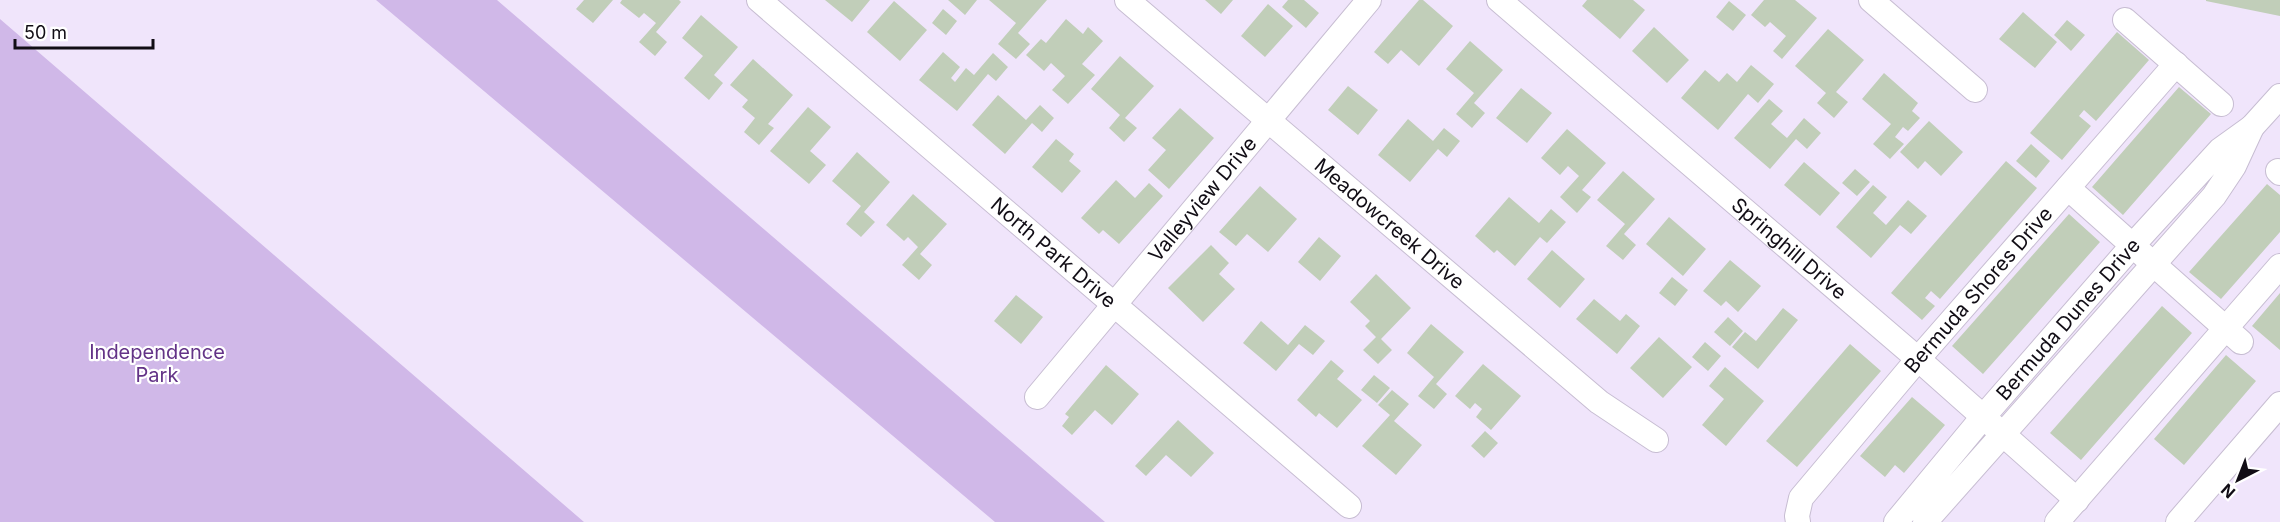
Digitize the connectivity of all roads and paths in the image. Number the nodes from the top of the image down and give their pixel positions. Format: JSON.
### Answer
{"nodes":[{"id":1,"x":759,"y":0,"type":"edge"},
{"id":2,"x":1128,"y":0,"type":"edge"},
{"id":3,"x":1369,"y":0,"type":"edge"},
{"id":4,"x":1499,"y":0,"type":"edge"},
{"id":5,"x":1871,"y":0,"type":"edge"},
{"id":6,"x":2125,"y":20,"type":"dead end"},
{"id":7,"x":2176,"y":64,"type":"junction"},
{"id":8,"x":1976,"y":90,"type":"dead end"},
{"id":9,"x":2280,"y":96,"type":"edge"},
{"id":10,"x":2221,"y":104,"type":"dead end"},
{"id":11,"x":1269,"y":120,"type":"junction"},
{"id":12,"x":2252,"y":127,"type":"junction"},
{"id":13,"x":2068,"y":188,"type":"junction"},
{"id":14,"x":2132,"y":246,"type":"junction"},
{"id":15,"x":2154,"y":265,"type":"junction"},
{"id":16,"x":2280,"y":266,"type":"edge"},
{"id":17,"x":1114,"y":304,"type":"junction"},
{"id":18,"x":2233,"y":335,"type":"junction"},
{"id":19,"x":1918,"y":359,"type":"junction"},
{"id":20,"x":1037,"y":397,"type":"dead end"},
{"id":21,"x":2280,"y":404,"type":"edge"},
{"id":22,"x":1983,"y":417,"type":"junction"},
{"id":23,"x":2004,"y":434,"type":"junction"},
{"id":24,"x":1656,"y":440,"type":"dead end"},
{"id":25,"x":2077,"y":500,"type":"junction"},
{"id":26,"x":1349,"y":506,"type":"dead end"},
{"id":27,"x":1798,"y":522,"type":"edge"},
{"id":28,"x":1896,"y":522,"type":"edge"},
{"id":29,"x":1924,"y":522,"type":"edge"},
{"id":30,"x":2057,"y":522,"type":"edge"},
{"id":31,"x":2178,"y":522,"type":"edge"}],
"edges":[{"from":1,"to":17,"type":"street","name":"North Park Drive"},
{"from":2,"to":11,"type":"street","name":"Meadowcreek Drive"},
{"from":3,"to":11,"type":"street","name":"Valleyview Drive"},
{"from":4,"to":19,"type":"street","name":"Springhill Drive"},
{"from":5,"to":8,"type":"street"},
{"from":6,"to":7,"type":"street"},
{"from":7,"to":10,"type":"street"},
{"from":7,"to":13,"type":"street","name":"Bermuda Shores Drive"},
{"from":9,"to":12,"type":"street","name":"Bermuda Dunes Drive"},
{"from":11,"to":17,"type":"street","name":"Valleyview Drive"},
{"from":11,"to":24,"type":"street","name":"Meadowcreek Drive"},
{"from":12,"to":14,"type":"street","name":"Bermuda Dunes Drive"},
{"from":12,"to":15,"type":"street","name":"Bermuda Dunes Drive"},
{"from":13,"to":14,"type":"street"},
{"from":13,"to":19,"type":"street","name":"Bermuda Shores Drive"},
{"from":14,"to":15,"type":"street"},
{"from":14,"to":22,"type":"street","name":"Bermuda Dunes Drive"},
{"from":15,"to":18,"type":"street"},
{"from":15,"to":23,"type":"street","name":"Bermuda Dunes Drive"},
{"from":16,"to":18,"type":"street"},
{"from":17,"to":20,"type":"street","name":"Valleyview Drive"},
{"from":17,"to":26,"type":"street","name":"North Park Drive"},
{"from":18,"to":25,"type":"street"},
{"from":19,"to":22,"type":"street","name":"Springhill Drive"},
{"from":19,"to":27,"type":"street","name":"Bermuda Shores Drive"},
{"from":21,"to":31,"type":"street"},
{"from":22,"to":23,"type":"street","name":"Springhill Drive"},
{"from":22,"to":28,"type":"street","name":"Bermuda Dunes Drive"},
{"from":23,"to":25,"type":"street","name":"Springhill Drive"},
{"from":23,"to":29,"type":"street","name":"Bermuda Dunes Drive"},
{"from":25,"to":30,"type":"street"}]}
